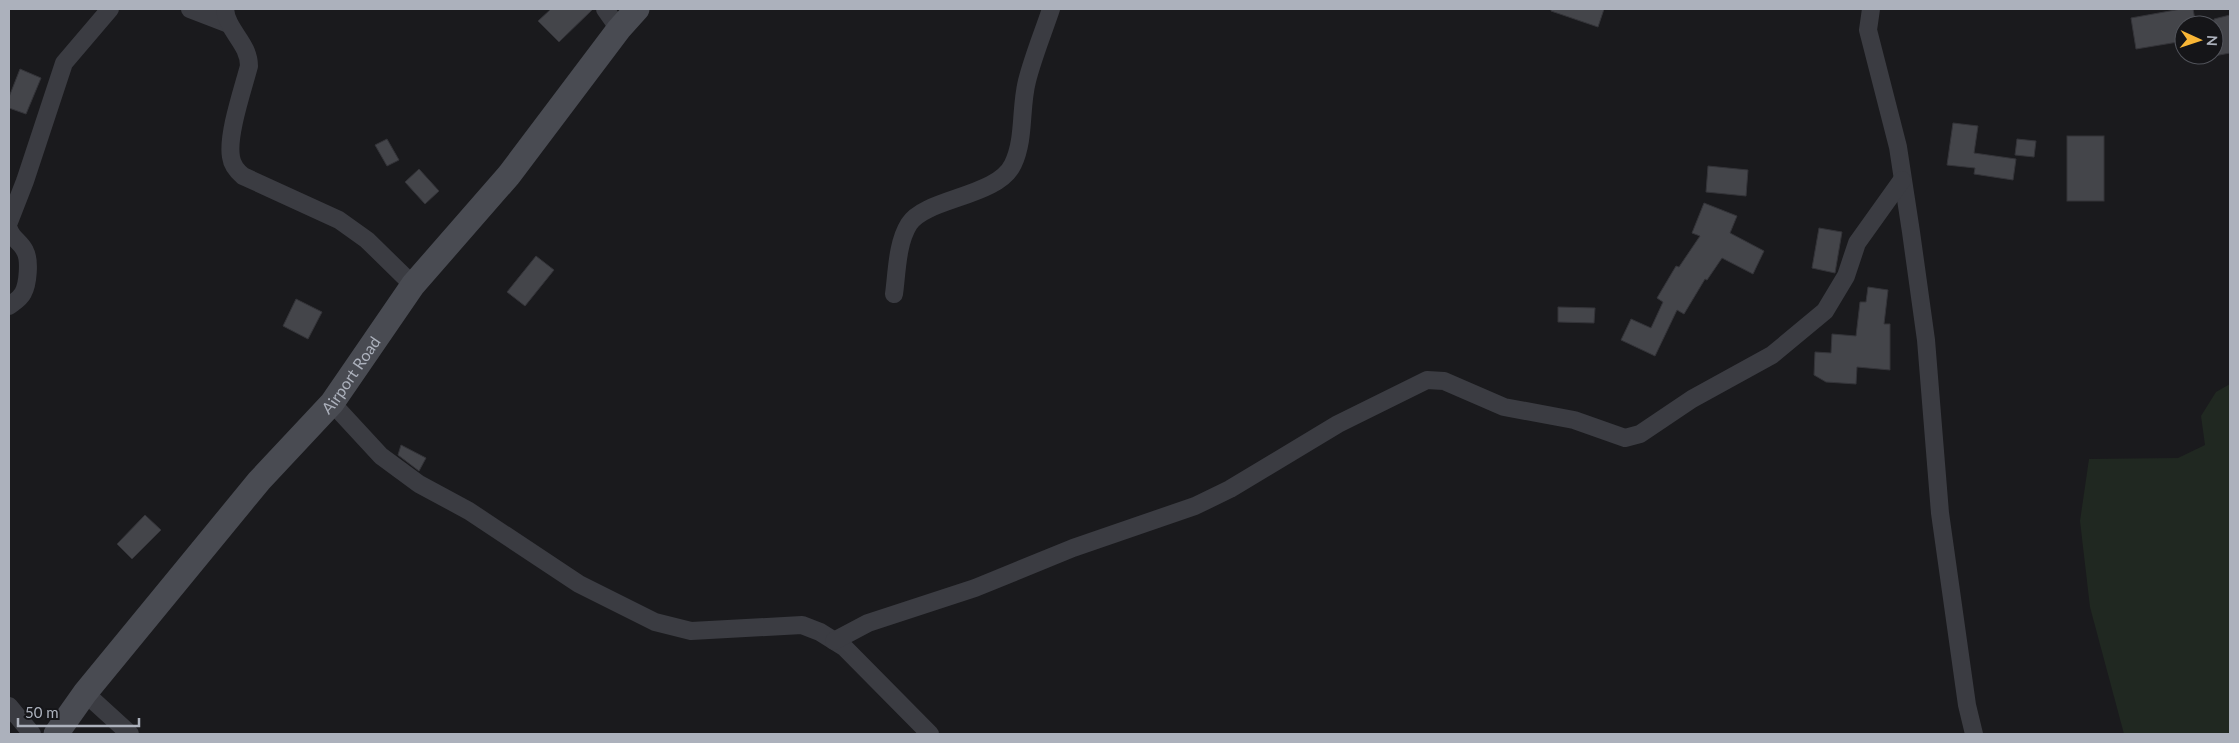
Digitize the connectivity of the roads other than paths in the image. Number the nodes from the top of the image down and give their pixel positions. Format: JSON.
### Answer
{"nodes":[{"id":1,"x":110,"y":9,"type":"edge"},
{"id":2,"x":190,"y":9,"type":"edge"},
{"id":3,"x":605,"y":9,"type":"edge"},
{"id":4,"x":637,"y":9,"type":"edge"},
{"id":5,"x":1051,"y":9,"type":"edge"},
{"id":6,"x":1871,"y":9,"type":"edge"},
{"id":7,"x":227,"y":16,"type":"edge"},
{"id":8,"x":619,"y":29,"type":"junction"},
{"id":9,"x":1902,"y":180,"type":"junction"},
{"id":10,"x":9,"y":222,"type":"edge"},
{"id":11,"x":9,"y":229,"type":"edge"},
{"id":12,"x":413,"y":285,"type":"junction"},
{"id":13,"x":894,"y":294,"type":"dead end"},
{"id":14,"x":9,"y":306,"type":"edge"},
{"id":15,"x":332,"y":402,"type":"junction"},
{"id":16,"x":834,"y":641,"type":"junction"},
{"id":17,"x":85,"y":693,"type":"junction"},
{"id":18,"x":9,"y":706,"type":"edge"},
{"id":19,"x":32,"y":734,"type":"edge"},
{"id":20,"x":56,"y":734,"type":"edge"},
{"id":21,"x":130,"y":734,"type":"edge"},
{"id":22,"x":930,"y":734,"type":"edge"},
{"id":23,"x":1974,"y":734,"type":"edge"}],
"edges":[{"from":1,"to":10,"type":"street"},
{"from":2,"to":7,"type":"street"},
{"from":3,"to":8,"type":"street"},
{"from":4,"to":8,"type":"main road","name":"Airport Road"},
{"from":5,"to":13,"type":"street"},
{"from":6,"to":9,"type":"street"},
{"from":7,"to":12,"type":"street"},
{"from":8,"to":12,"type":"main road","name":"Airport Road"},
{"from":9,"to":16,"type":"street"},
{"from":9,"to":23,"type":"street"},
{"from":11,"to":14,"type":"street"},
{"from":12,"to":15,"type":"main road","name":"Airport Road"},
{"from":15,"to":16,"type":"street"},
{"from":15,"to":17,"type":"main road","name":"Airport Road"},
{"from":16,"to":22,"type":"street"},
{"from":17,"to":20,"type":"main road","name":"Airport Road"},
{"from":17,"to":21,"type":"street"},
{"from":18,"to":19,"type":"street"}]}
